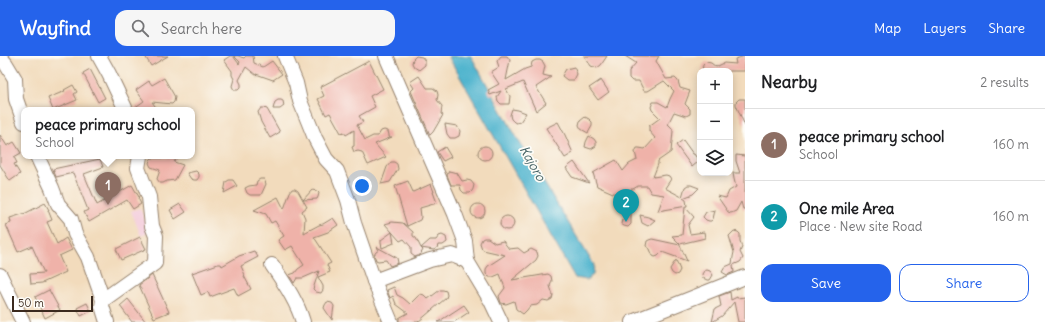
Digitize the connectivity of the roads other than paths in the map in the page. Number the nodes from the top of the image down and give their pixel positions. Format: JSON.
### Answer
{"nodes":[{"id":1,"x":99,"y":56,"type":"edge"},
{"id":2,"x":285,"y":56,"type":"edge"},
{"id":3,"x":386,"y":56,"type":"edge"},
{"id":4,"x":0,"y":57,"type":"edge"},
{"id":5,"x":125,"y":107,"type":"edge"},
{"id":6,"x":21,"y":113,"type":"edge"},
{"id":7,"x":38,"y":159,"type":"edge"},
{"id":8,"x":140,"y":159,"type":"edge"},
{"id":9,"x":467,"y":261,"type":"junction"},
{"id":10,"x":272,"y":265,"type":"dead end"},
{"id":11,"x":0,"y":275,"type":"edge"},
{"id":12,"x":745,"y":277,"type":"edge"},
{"id":13,"x":374,"y":282,"type":"junction"},
{"id":14,"x":103,"y":300,"type":"junction"},
{"id":15,"x":24,"y":322,"type":"edge"},
{"id":16,"x":107,"y":322,"type":"edge"},
{"id":17,"x":303,"y":322,"type":"edge"},
{"id":18,"x":391,"y":322,"type":"edge"},
{"id":19,"x":501,"y":322,"type":"edge"},
{"id":20,"x":632,"y":322,"type":"edge"}],
"edges":[{"from":1,"to":5,"type":"street"},
{"from":2,"to":13,"type":"street"},
{"from":3,"to":9,"type":"street"},
{"from":4,"to":6,"type":"street"},
{"from":7,"to":14,"type":"street"},
{"from":8,"to":14,"type":"street"},
{"from":9,"to":13,"type":"street"},
{"from":9,"to":19,"type":"street"},
{"from":10,"to":17,"type":"street"},
{"from":11,"to":15,"type":"street"},
{"from":12,"to":20,"type":"street"},
{"from":13,"to":18,"type":"street"},
{"from":14,"to":16,"type":"street"}]}
